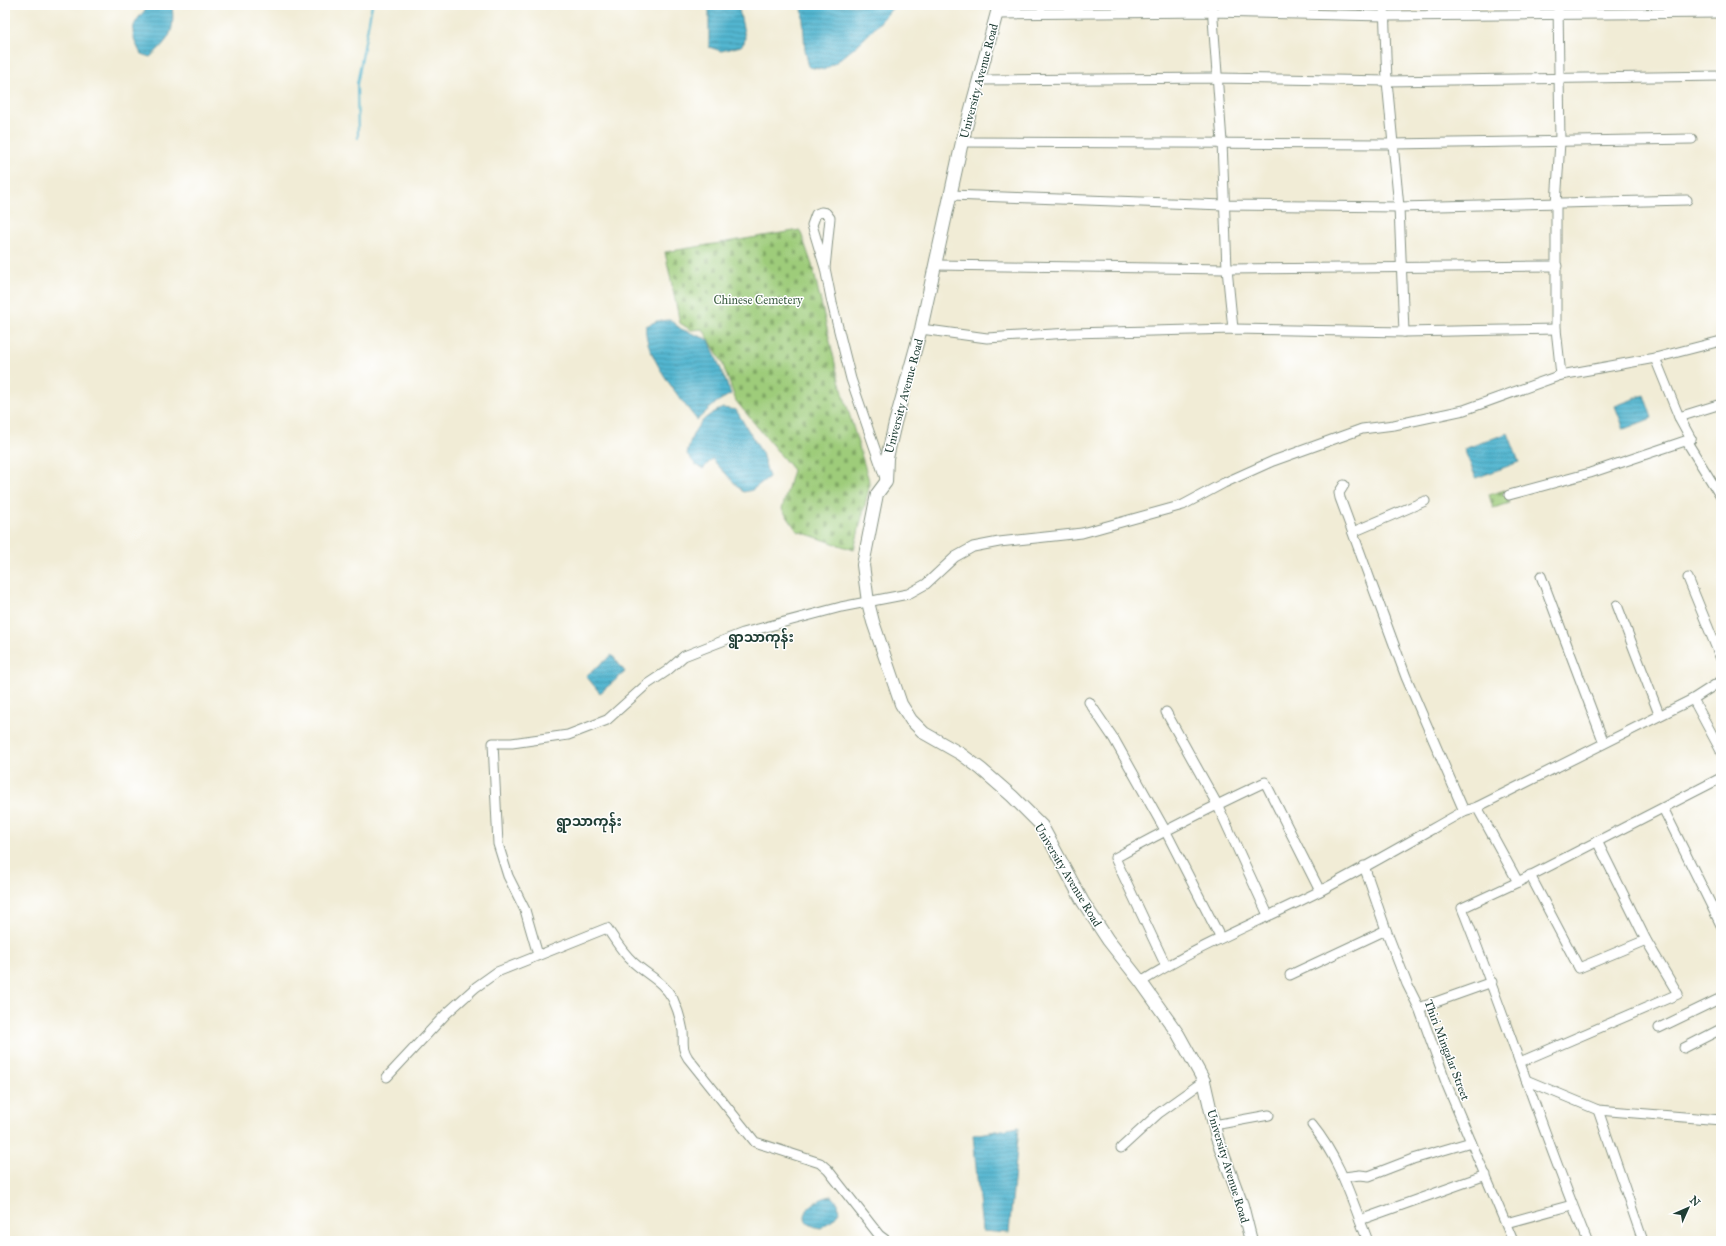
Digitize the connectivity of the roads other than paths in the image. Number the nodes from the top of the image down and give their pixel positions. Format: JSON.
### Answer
{"nodes":[{"id":1,"x":1384,"y":5,"type":"edge"},
{"id":2,"x":1558,"y":5,"type":"edge"},
{"id":3,"x":998,"y":9,"type":"edge"},
{"id":4,"x":1212,"y":9,"type":"edge"},
{"id":5,"x":1721,"y":13,"type":"edge"},
{"id":6,"x":1558,"y":15,"type":"junction"},
{"id":7,"x":1384,"y":16,"type":"junction"},
{"id":8,"x":1721,"y":76,"type":"edge"},
{"id":9,"x":1216,"y":78,"type":"junction"},
{"id":10,"x":1558,"y":79,"type":"junction"},
{"id":11,"x":980,"y":80,"type":"junction"},
{"id":12,"x":1387,"y":81,"type":"junction"},
{"id":13,"x":1692,"y":139,"type":"dead end"},
{"id":14,"x":962,"y":142,"type":"junction"},
{"id":15,"x":1222,"y":142,"type":"junction"},
{"id":16,"x":1560,"y":142,"type":"junction"},
{"id":17,"x":1392,"y":144,"type":"junction"},
{"id":18,"x":951,"y":195,"type":"junction"},
{"id":19,"x":1687,"y":200,"type":"dead end"},
{"id":20,"x":1224,"y":204,"type":"junction"},
{"id":21,"x":1556,"y":204,"type":"junction"},
{"id":22,"x":1399,"y":206,"type":"junction"},
{"id":23,"x":935,"y":265,"type":"junction"},
{"id":24,"x":1402,"y":266,"type":"junction"},
{"id":25,"x":1557,"y":266,"type":"junction"},
{"id":26,"x":825,"y":268,"type":"junction"},
{"id":27,"x":1227,"y":269,"type":"junction"},
{"id":28,"x":921,"y":329,"type":"junction"},
{"id":29,"x":1233,"y":329,"type":"junction"},
{"id":30,"x":1556,"y":329,"type":"junction"},
{"id":31,"x":1404,"y":332,"type":"junction"},
{"id":32,"x":1721,"y":341,"type":"edge"},
{"id":33,"x":1655,"y":358,"type":"junction"},
{"id":34,"x":1561,"y":376,"type":"junction"},
{"id":35,"x":1721,"y":404,"type":"edge"},
{"id":36,"x":1679,"y":417,"type":"junction"},
{"id":37,"x":1691,"y":439,"type":"junction"},
{"id":38,"x":886,"y":482,"type":"junction"},
{"id":39,"x":1344,"y":486,"type":"dead end"},
{"id":40,"x":1509,"y":495,"type":"dead end"},
{"id":41,"x":1721,"y":497,"type":"edge"},
{"id":42,"x":1425,"y":501,"type":"dead end"},
{"id":43,"x":1353,"y":532,"type":"junction"},
{"id":44,"x":1541,"y":576,"type":"dead end"},
{"id":45,"x":1688,"y":578,"type":"dead end"},
{"id":46,"x":868,"y":602,"type":"junction"},
{"id":47,"x":1617,"y":605,"type":"dead end"},
{"id":48,"x":1721,"y":659,"type":"edge"},
{"id":49,"x":1721,"y":681,"type":"edge"},
{"id":50,"x":1693,"y":699,"type":"junction"},
{"id":51,"x":1089,"y":702,"type":"dead end"},
{"id":52,"x":1166,"y":712,"type":"dead end"},
{"id":53,"x":1660,"y":714,"type":"junction"},
{"id":54,"x":1604,"y":743,"type":"junction"},
{"id":55,"x":1721,"y":751,"type":"edge"},
{"id":56,"x":1721,"y":778,"type":"edge"},
{"id":57,"x":1217,"y":804,"type":"junction"},
{"id":58,"x":1477,"y":806,"type":"junction"},
{"id":59,"x":1663,"y":808,"type":"junction"},
{"id":60,"x":1464,"y":811,"type":"junction"},
{"id":61,"x":1165,"y":830,"type":"junction"},
{"id":62,"x":1597,"y":841,"type":"junction"},
{"id":63,"x":1364,"y":866,"type":"junction"},
{"id":64,"x":1530,"y":875,"type":"junction"},
{"id":65,"x":1518,"y":882,"type":"junction"},
{"id":66,"x":1320,"y":891,"type":"junction"},
{"id":67,"x":1268,"y":915,"type":"junction"},
{"id":68,"x":1720,"y":923,"type":"edge"},
{"id":69,"x":1386,"y":930,"type":"junction"},
{"id":70,"x":1220,"y":937,"type":"junction"},
{"id":71,"x":1646,"y":940,"type":"junction"},
{"id":72,"x":538,"y":955,"type":"junction"},
{"id":73,"x":1166,"y":966,"type":"junction"},
{"id":74,"x":1290,"y":975,"type":"dead end"},
{"id":75,"x":1141,"y":982,"type":"junction"},
{"id":76,"x":1492,"y":982,"type":"junction"},
{"id":77,"x":1721,"y":998,"type":"edge"},
{"id":78,"x":1419,"y":1008,"type":"junction"},
{"id":79,"x":1659,"y":1028,"type":"dead end"},
{"id":80,"x":1721,"y":1029,"type":"edge"},
{"id":81,"x":1684,"y":1048,"type":"dead end"},
{"id":82,"x":1520,"y":1062,"type":"junction"},
{"id":83,"x":387,"y":1077,"type":"dead end"},
{"id":84,"x":1526,"y":1080,"type":"junction"},
{"id":85,"x":1204,"y":1081,"type":"junction"},
{"id":86,"x":1598,"y":1110,"type":"junction"},
{"id":87,"x":1269,"y":1115,"type":"dead end"},
{"id":88,"x":1721,"y":1120,"type":"edge"},
{"id":89,"x":1214,"y":1125,"type":"junction"},
{"id":90,"x":1312,"y":1125,"type":"dead end"},
{"id":91,"x":1471,"y":1142,"type":"junction"},
{"id":92,"x":1121,"y":1148,"type":"dead end"},
{"id":93,"x":1486,"y":1175,"type":"junction"},
{"id":94,"x":1344,"y":1177,"type":"junction"},
{"id":95,"x":1572,"y":1205,"type":"junction"},
{"id":96,"x":1360,"y":1220,"type":"junction"},
{"id":97,"x":1506,"y":1223,"type":"junction"},
{"id":98,"x":887,"y":1241,"type":"edge"},
{"id":99,"x":1251,"y":1241,"type":"edge"},
{"id":100,"x":1368,"y":1241,"type":"edge"},
{"id":101,"x":1513,"y":1241,"type":"edge"},
{"id":102,"x":1587,"y":1241,"type":"edge"},
{"id":103,"x":1643,"y":1241,"type":"edge"}],
"edges":[{"from":1,"to":7,"type":"street"},
{"from":2,"to":6,"type":"street"},
{"from":3,"to":4,"type":"street"},
{"from":3,"to":11,"type":"main road","name":"University Avenue Road"},
{"from":4,"to":7,"type":"street"},
{"from":4,"to":9,"type":"street"},
{"from":5,"to":6,"type":"street"},
{"from":6,"to":7,"type":"street"},
{"from":6,"to":10,"type":"street"},
{"from":7,"to":12,"type":"street"},
{"from":8,"to":10,"type":"street"},
{"from":9,"to":11,"type":"street"},
{"from":9,"to":12,"type":"street"},
{"from":9,"to":15,"type":"street"},
{"from":10,"to":12,"type":"street"},
{"from":10,"to":16,"type":"street"},
{"from":11,"to":14,"type":"main road","name":"University Avenue Road"},
{"from":12,"to":17,"type":"street"},
{"from":13,"to":16,"type":"street"},
{"from":14,"to":15,"type":"street"},
{"from":14,"to":18,"type":"main road","name":"University Avenue Road"},
{"from":15,"to":17,"type":"street"},
{"from":15,"to":20,"type":"street"},
{"from":16,"to":17,"type":"street"},
{"from":16,"to":21,"type":"street"},
{"from":17,"to":22,"type":"street"},
{"from":18,"to":20,"type":"street"},
{"from":18,"to":23,"type":"main road","name":"University Avenue Road"},
{"from":19,"to":21,"type":"street"},
{"from":20,"to":22,"type":"street"},
{"from":20,"to":27,"type":"street"},
{"from":21,"to":22,"type":"street"},
{"from":21,"to":25,"type":"street"},
{"from":22,"to":24,"type":"street"},
{"from":23,"to":27,"type":"street"},
{"from":23,"to":28,"type":"main road","name":"University Avenue Road"},
{"from":24,"to":25,"type":"street"},
{"from":24,"to":27,"type":"street"},
{"from":24,"to":31,"type":"street"},
{"from":25,"to":30,"type":"street"},
{"from":26,"to":26,"type":"street"},
{"from":26,"to":38,"type":"street"},
{"from":27,"to":29,"type":"street"},
{"from":28,"to":29,"type":"street"},
{"from":28,"to":38,"type":"main road","name":"University Avenue Road"},
{"from":29,"to":31,"type":"street"},
{"from":30,"to":31,"type":"street"},
{"from":30,"to":34,"type":"street"},
{"from":32,"to":33,"type":"street"},
{"from":33,"to":34,"type":"street"},
{"from":33,"to":36,"type":"street"},
{"from":34,"to":46,"type":"street"},
{"from":35,"to":36,"type":"street"},
{"from":36,"to":37,"type":"street"},
{"from":37,"to":40,"type":"street"},
{"from":37,"to":41,"type":"street"},
{"from":38,"to":46,"type":"main road","name":"University Avenue Road"},
{"from":39,"to":43,"type":"street"},
{"from":42,"to":43,"type":"street"},
{"from":43,"to":60,"type":"street"},
{"from":44,"to":54,"type":"street"},
{"from":45,"to":48,"type":"street"},
{"from":46,"to":72,"type":"street"},
{"from":46,"to":75,"type":"main road","name":"University Avenue Road"},
{"from":47,"to":53,"type":"street"},
{"from":49,"to":50,"type":"street"},
{"from":50,"to":53,"type":"street"},
{"from":50,"to":55,"type":"street"},
{"from":51,"to":61,"type":"street"},
{"from":52,"to":57,"type":"street"},
{"from":53,"to":54,"type":"street"},
{"from":54,"to":58,"type":"street"},
{"from":56,"to":59,"type":"street"},
{"from":57,"to":61,"type":"street"},
{"from":57,"to":66,"type":"street"},
{"from":57,"to":67,"type":"street"},
{"from":58,"to":60,"type":"street"},
{"from":58,"to":65,"type":"street"},
{"from":59,"to":62,"type":"street"},
{"from":59,"to":68,"type":"street"},
{"from":60,"to":63,"type":"street"},
{"from":61,"to":70,"type":"street"},
{"from":61,"to":73,"type":"street"},
{"from":62,"to":64,"type":"street"},
{"from":62,"to":71,"type":"street"},
{"from":63,"to":66,"type":"street"},
{"from":63,"to":69,"type":"street","name":"Thiri Mingalar Street"},
{"from":64,"to":65,"type":"street"},
{"from":64,"to":71,"type":"street"},
{"from":65,"to":76,"type":"street"},
{"from":66,"to":67,"type":"street"},
{"from":67,"to":70,"type":"street"},
{"from":69,"to":74,"type":"street"},
{"from":69,"to":78,"type":"street","name":"Thiri Mingalar Street"},
{"from":70,"to":73,"type":"street"},
{"from":71,"to":82,"type":"street"},
{"from":72,"to":83,"type":"street"},
{"from":72,"to":98,"type":"street"},
{"from":73,"to":75,"type":"street"},
{"from":75,"to":85,"type":"main road","name":"University Avenue Road"},
{"from":76,"to":78,"type":"street"},
{"from":76,"to":82,"type":"street"},
{"from":77,"to":79,"type":"street"},
{"from":78,"to":91,"type":"street","name":"Thiri Mingalar Street"},
{"from":80,"to":81,"type":"street"},
{"from":82,"to":84,"type":"street"},
{"from":84,"to":86,"type":"street"},
{"from":84,"to":95,"type":"street"},
{"from":85,"to":89,"type":"main road","name":"University Avenue Road"},
{"from":85,"to":92,"type":"street"},
{"from":86,"to":88,"type":"street"},
{"from":86,"to":103,"type":"street"},
{"from":87,"to":89,"type":"street"},
{"from":89,"to":99,"type":"main road","name":"University Avenue Road"},
{"from":90,"to":94,"type":"street"},
{"from":91,"to":93,"type":"street","name":"Thiri Mingalar Street"},
{"from":91,"to":94,"type":"street"},
{"from":93,"to":96,"type":"street"},
{"from":93,"to":97,"type":"street","name":"Thiri Mingalar Street"},
{"from":94,"to":96,"type":"street"},
{"from":95,"to":97,"type":"street"},
{"from":95,"to":102,"type":"street"},
{"from":96,"to":100,"type":"street"},
{"from":97,"to":101,"type":"street","name":"Thiri Mingalar Street"}]}
